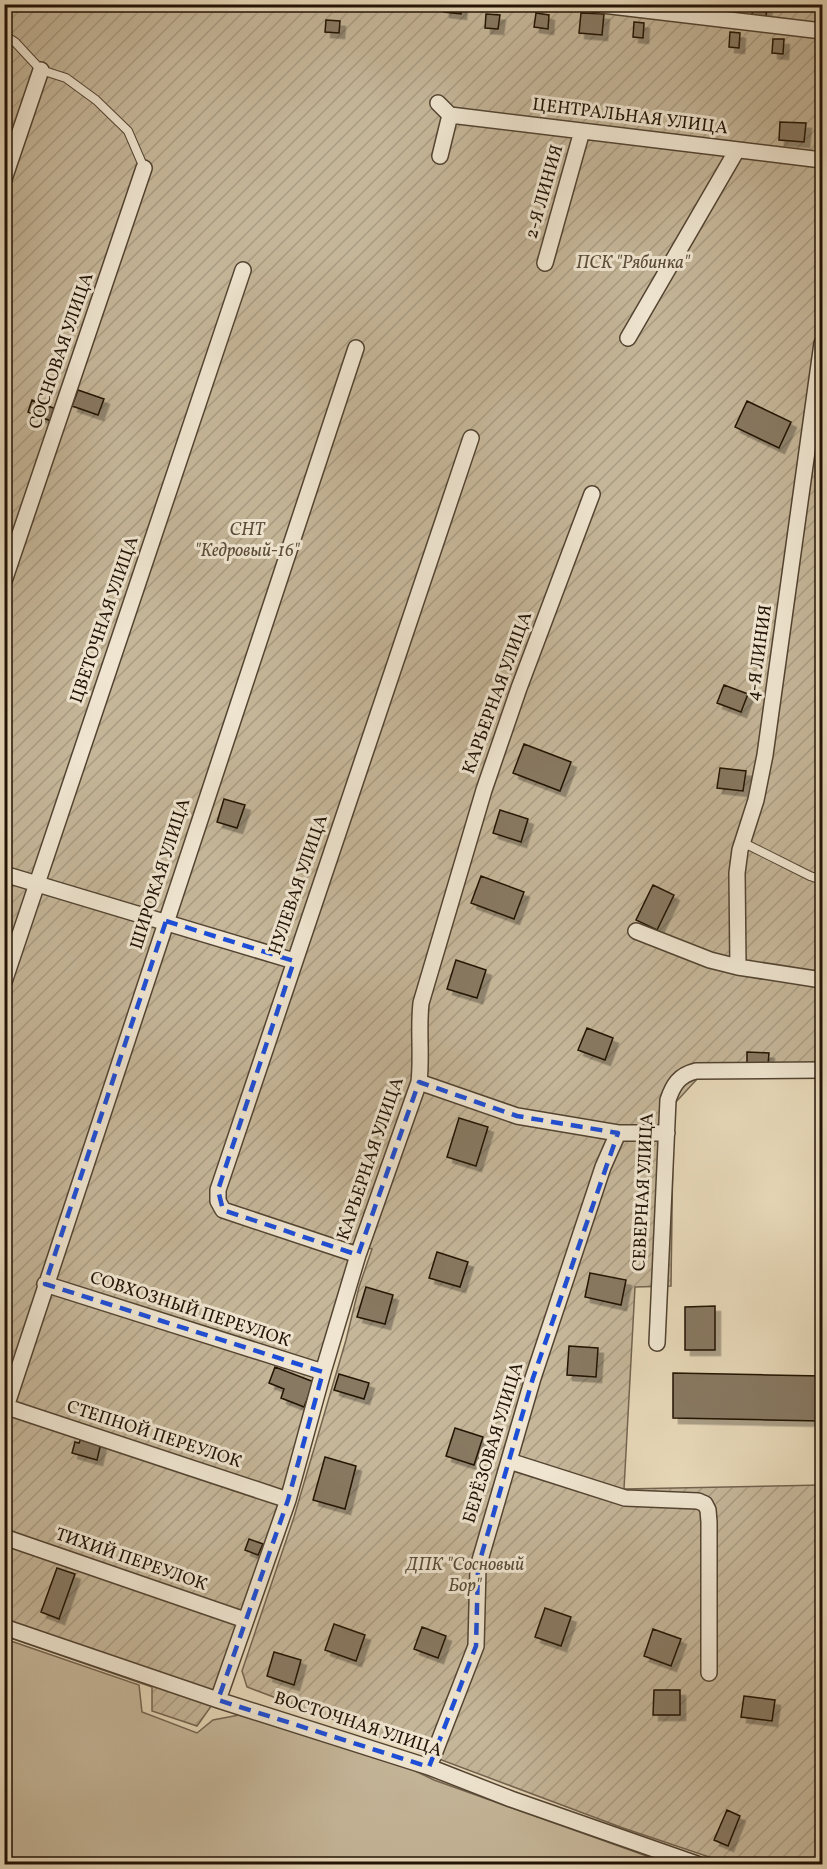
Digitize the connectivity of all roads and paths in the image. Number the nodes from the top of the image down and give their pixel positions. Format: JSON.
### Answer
{"nodes":[{"id":1,"x":594,"y":4,"type":"edge"},
{"id":2,"x":674,"y":9,"type":"edge"},
{"id":3,"x":822,"y":32,"type":"edge"},
{"id":4,"x":4,"y":35,"type":"edge"},
{"id":5,"x":41,"y":70,"type":"junction"},
{"id":6,"x":438,"y":103,"type":"dead end"},
{"id":7,"x":450,"y":115,"type":"junction"},
{"id":8,"x":582,"y":131,"type":"junction"},
{"id":9,"x":737,"y":150,"type":"junction"},
{"id":10,"x":440,"y":156,"type":"dead end"},
{"id":11,"x":822,"y":160,"type":"edge"},
{"id":12,"x":144,"y":168,"type":"joint"},
{"id":13,"x":4,"y":179,"type":"edge"},
{"id":14,"x":545,"y":263,"type":"dead end"},
{"id":15,"x":243,"y":270,"type":"dead end"},
{"id":16,"x":628,"y":338,"type":"dead end"},
{"id":17,"x":822,"y":343,"type":"edge"},
{"id":18,"x":356,"y":348,"type":"dead end"},
{"id":19,"x":471,"y":438,"type":"dead end"},
{"id":20,"x":592,"y":494,"type":"dead end"},
{"id":21,"x":4,"y":581,"type":"edge"},
{"id":22,"x":742,"y":843,"type":"junction"},
{"id":23,"x":4,"y":874,"type":"edge"},
{"id":24,"x":822,"y":880,"type":"edge"},
{"id":25,"x":37,"y":885,"type":"junction"},
{"id":26,"x":166,"y":921,"type":"junction"},
{"id":27,"x":636,"y":931,"type":"dead end"},
{"id":28,"x":294,"y":961,"type":"junction"},
{"id":29,"x":738,"y":967,"type":"junction"},
{"id":30,"x":822,"y":980,"type":"edge"},
{"id":31,"x":4,"y":982,"type":"edge"},
{"id":32,"x":822,"y":1071,"type":"edge"},
{"id":33,"x":419,"y":1082,"type":"junction"},
{"id":34,"x":618,"y":1133,"type":"junction"},
{"id":35,"x":667,"y":1133,"type":"junction"},
{"id":36,"x":358,"y":1255,"type":"junction"},
{"id":37,"x":45,"y":1284,"type":"junction"},
{"id":38,"x":657,"y":1343,"type":"dead end"},
{"id":39,"x":323,"y":1372,"type":"junction"},
{"id":40,"x":6,"y":1410,"type":"edge"},
{"id":41,"x":509,"y":1461,"type":"junction"},
{"id":42,"x":288,"y":1500,"type":"junction"},
{"id":43,"x":4,"y":1537,"type":"edge"},
{"id":44,"x":245,"y":1620,"type":"junction"},
{"id":45,"x":4,"y":1627,"type":"edge"},
{"id":46,"x":709,"y":1673,"type":"dead end"},
{"id":47,"x":218,"y":1700,"type":"junction"},
{"id":48,"x":429,"y":1767,"type":"junction"},
{"id":49,"x":697,"y":1864,"type":"edge"}],
"edges":[{"from":1,"to":2,"type":"street"},
{"from":2,"to":3,"type":"street"},
{"from":4,"to":5,"type":"lane"},
{"from":5,"to":12,"type":"lane"},
{"from":5,"to":13,"type":"street"},
{"from":6,"to":7,"type":"street"},
{"from":7,"to":8,"type":"street","name":"ЦЕНТРАЛЬНАЯ УЛИЦА"},
{"from":7,"to":10,"type":"street"},
{"from":8,"to":9,"type":"street","name":"ЦЕНТРАЛЬНАЯ УЛИЦА"},
{"from":8,"to":14,"type":"street","name":"2-Я ЛИНИЯ"},
{"from":9,"to":11,"type":"street","name":"ЦЕНТРАЛЬНАЯ УЛИЦА"},
{"from":9,"to":16,"type":"street"},
{"from":12,"to":21,"type":"street","name":"СОСНОВАЯ УЛИЦА"},
{"from":15,"to":25,"type":"street","name":"ЦВЕТОЧНАЯ УЛИЦА"},
{"from":17,"to":22,"type":"street","name":"4-Я ЛИНИЯ"},
{"from":18,"to":26,"type":"street","name":"ШИРОКАЯ УЛИЦА"},
{"from":19,"to":28,"type":"street","name":"НУЛЕВАЯ УЛИЦА"},
{"from":20,"to":33,"type":"street","name":"КАРЬЕРНАЯ УЛИЦА"},
{"from":22,"to":24,"type":"lane"},
{"from":22,"to":29,"type":"street","name":"4-Я ЛИНИЯ"},
{"from":23,"to":25,"type":"street"},
{"from":25,"to":26,"type":"street"},
{"from":25,"to":31,"type":"street","name":"ЦВЕТОЧНАЯ УЛИЦА"},
{"from":26,"to":28,"type":"street"},
{"from":26,"to":37,"type":"street","name":"ШИРОКАЯ УЛИЦА"},
{"from":27,"to":29,"type":"street"},
{"from":28,"to":36,"type":"street","name":"НУЛЕВАЯ УЛИЦА"},
{"from":29,"to":30,"type":"street"},
{"from":32,"to":35,"type":"street","name":"СЕВЕРНАЯ УЛИЦА"},
{"from":33,"to":34,"type":"street"},
{"from":33,"to":36,"type":"street","name":"КАРЬЕРНАЯ УЛИЦА"},
{"from":34,"to":35,"type":"street"},
{"from":34,"to":41,"type":"street","name":"БЕРЁЗОВАЯ УЛИЦА"},
{"from":35,"to":38,"type":"street","name":"СЕВЕРНАЯ УЛИЦА"},
{"from":36,"to":39,"type":"street","name":"КАРЬЕРНАЯ УЛИЦА"},
{"from":37,"to":39,"type":"street","name":"СОВХОЗНЫЙ ПЕРЕУЛОК"},
{"from":37,"to":40,"type":"street","name":"ШИРОКАЯ УЛИЦА"},
{"from":39,"to":42,"type":"street","name":"КАРЬЕРНАЯ УЛИЦА"},
{"from":40,"to":42,"type":"street","name":"СТЕПНОЙ ПЕРЕУЛОК"},
{"from":41,"to":46,"type":"street"},
{"from":41,"to":48,"type":"street","name":"БЕРЁЗОВАЯ УЛИЦА"},
{"from":42,"to":44,"type":"street","name":"КАРЬЕРНАЯ УЛИЦА"},
{"from":43,"to":44,"type":"street","name":"ТИХИЙ ПЕРЕУЛОК"},
{"from":44,"to":47,"type":"street","name":"КАРЬЕРНАЯ УЛИЦА"},
{"from":45,"to":47,"type":"street","name":"ВОСТОЧНАЯ УЛИЦА"},
{"from":47,"to":48,"type":"street","name":"ВОСТОЧНАЯ УЛИЦА"},
{"from":48,"to":49,"type":"street","name":"ВОСТОЧНАЯ УЛИЦА"}]}
